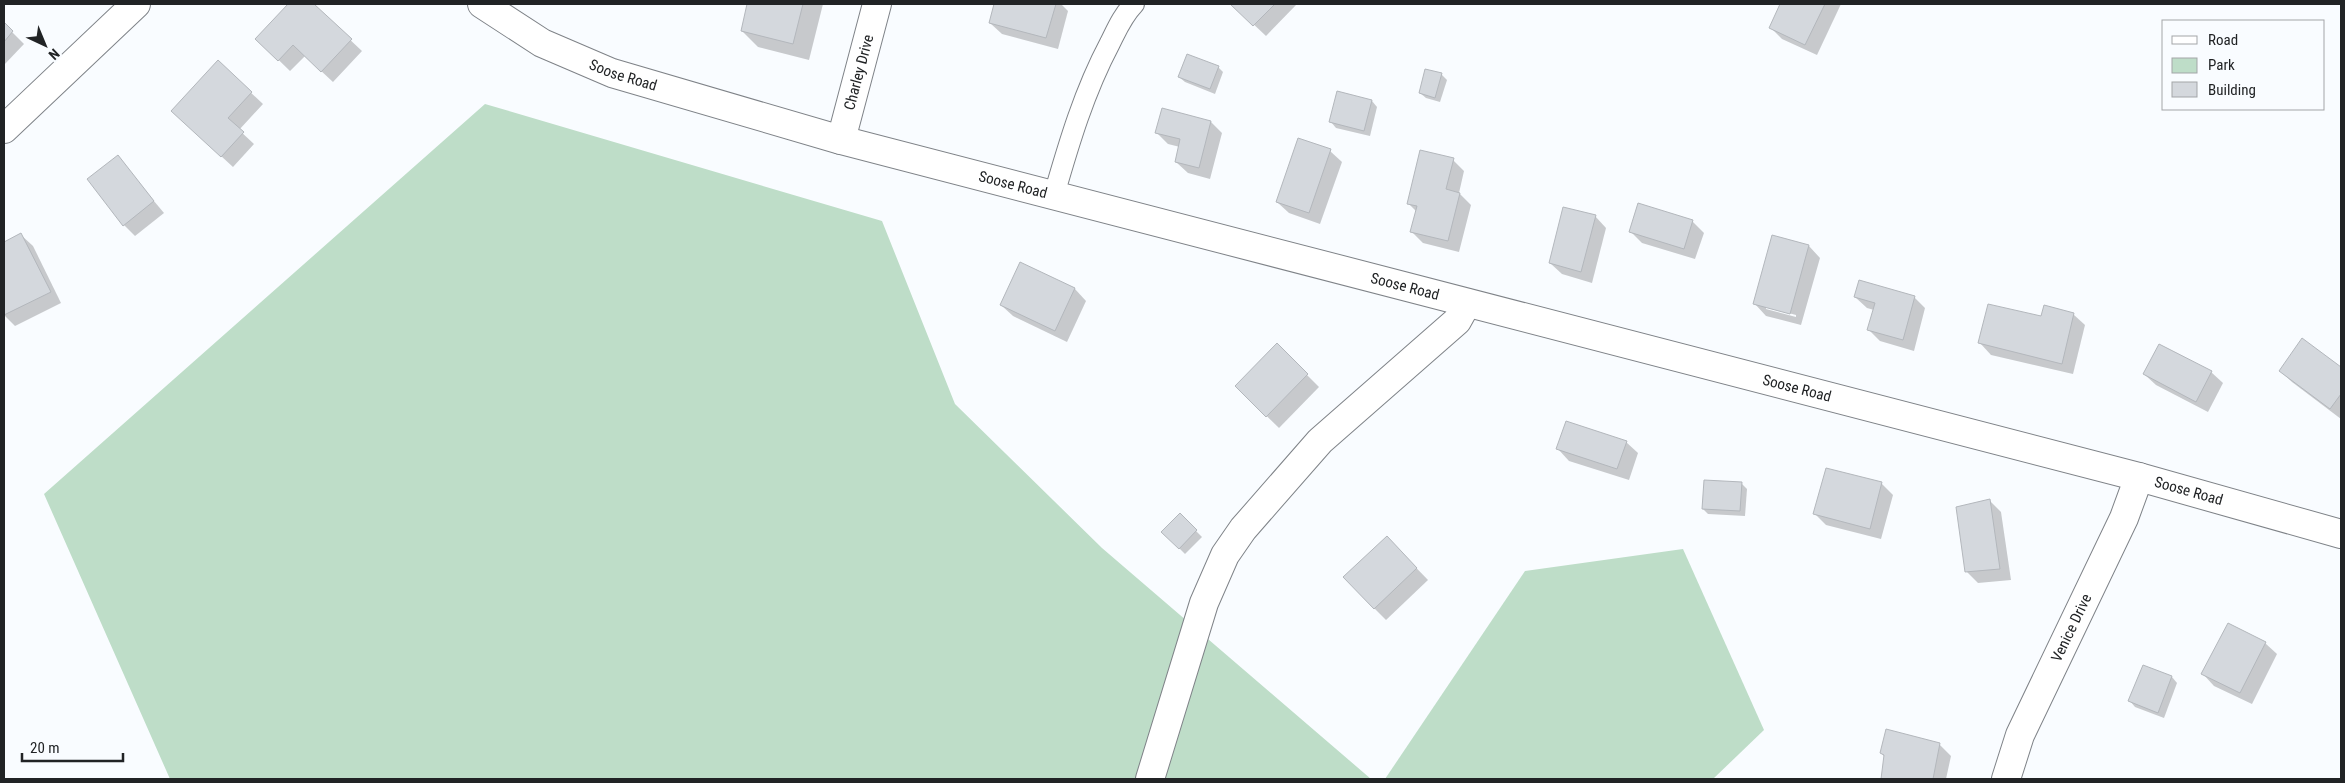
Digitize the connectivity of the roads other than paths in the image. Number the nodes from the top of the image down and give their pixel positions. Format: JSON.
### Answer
{"nodes":[{"id":1,"x":136,"y":4,"type":"edge"},
{"id":2,"x":482,"y":4,"type":"edge"},
{"id":3,"x":877,"y":4,"type":"edge"},
{"id":4,"x":1134,"y":4,"type":"edge"},
{"id":5,"x":4,"y":129,"type":"edge"},
{"id":6,"x":841,"y":140,"type":"junction"},
{"id":7,"x":1054,"y":195,"type":"junction"},
{"id":8,"x":1467,"y":303,"type":"junction"},
{"id":9,"x":2139,"y":477,"type":"junction"},
{"id":10,"x":2341,"y":534,"type":"edge"},
{"id":11,"x":1150,"y":779,"type":"edge"},
{"id":12,"x":2006,"y":779,"type":"edge"}],
"edges":[{"from":1,"to":5,"type":"street"},
{"from":2,"to":6,"type":"street","name":"Soose Road"},
{"from":3,"to":6,"type":"street","name":"Charley Drive"},
{"from":4,"to":7,"type":"lane"},
{"from":6,"to":7,"type":"street","name":"Soose Road"},
{"from":7,"to":8,"type":"street","name":"Soose Road"},
{"from":8,"to":9,"type":"street","name":"Soose Road"},
{"from":8,"to":11,"type":"street"},
{"from":9,"to":10,"type":"street","name":"Soose Road"},
{"from":9,"to":12,"type":"street","name":"Venice Drive"}]}
